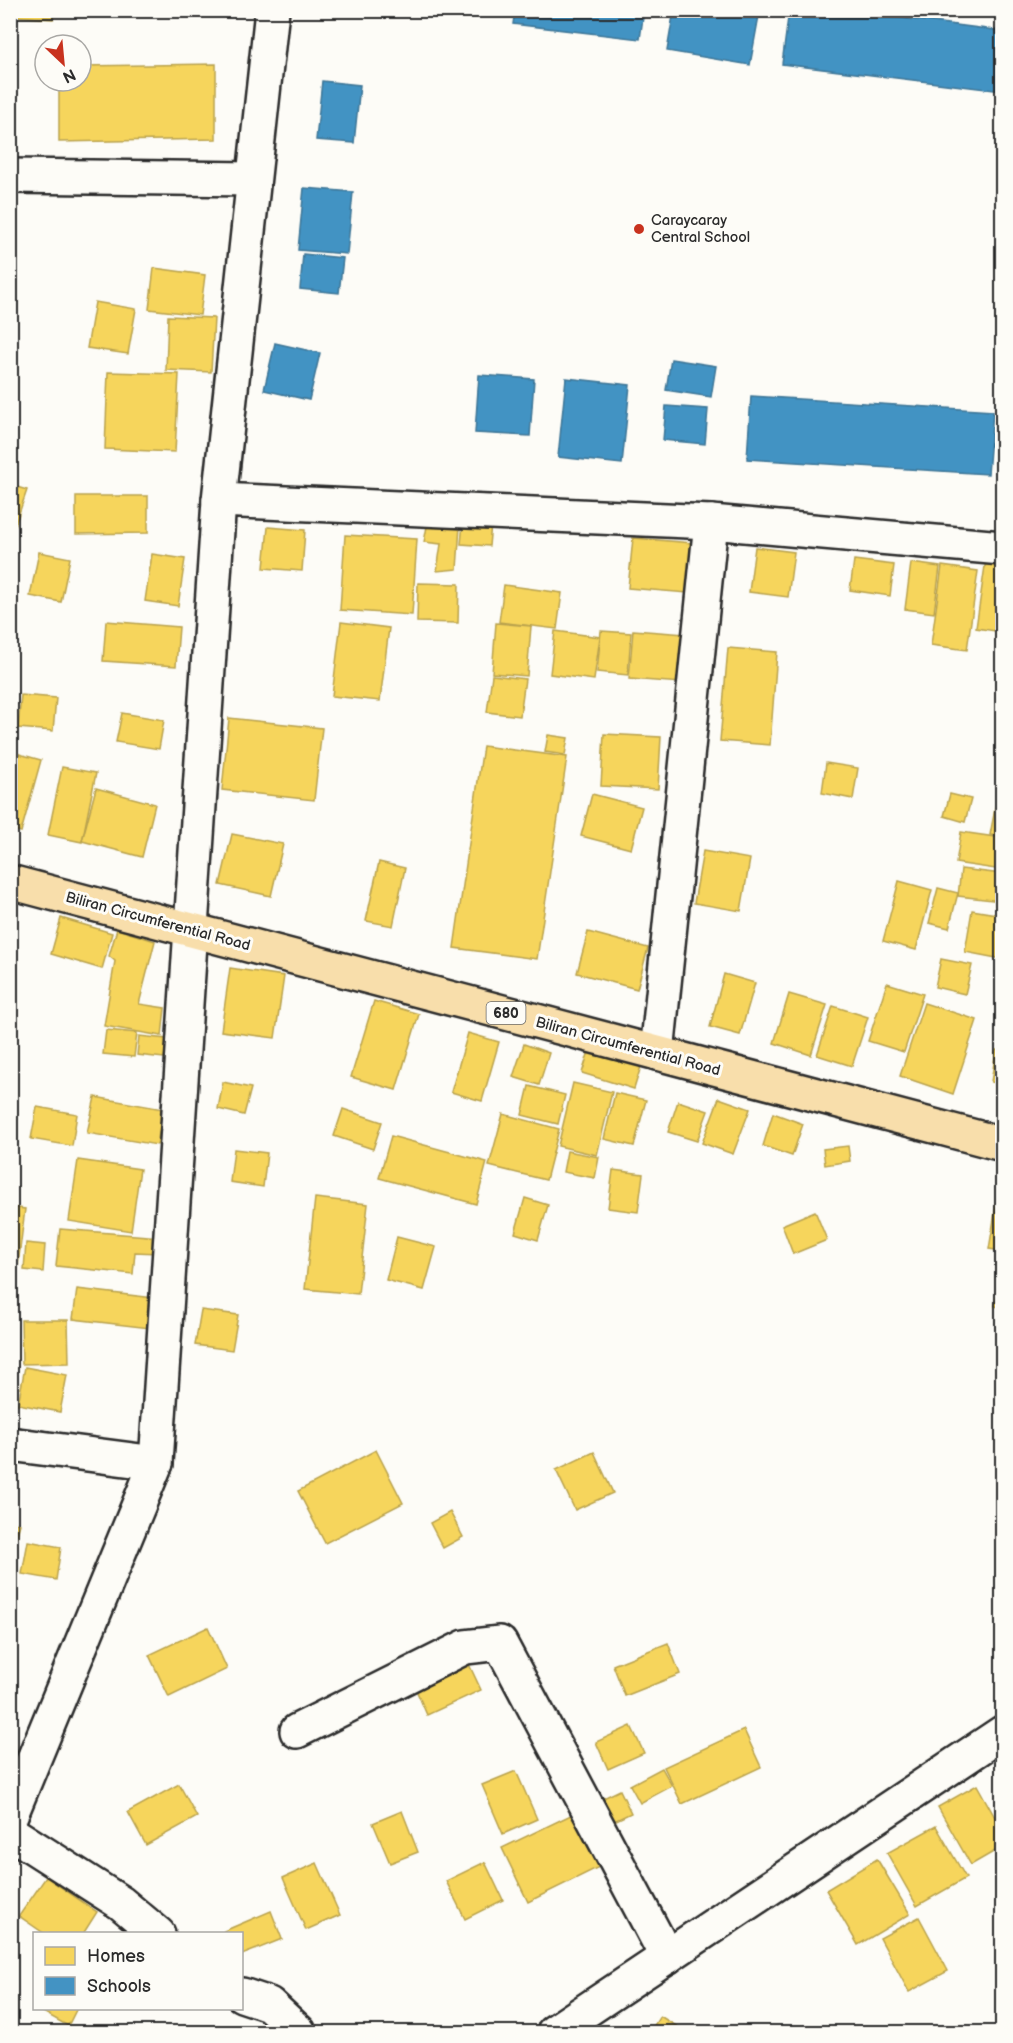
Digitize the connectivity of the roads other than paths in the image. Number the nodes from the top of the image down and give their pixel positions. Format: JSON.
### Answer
{"nodes":[{"id":1,"x":272,"y":10,"type":"edge"},
{"id":2,"x":10,"y":176,"type":"edge"},
{"id":3,"x":253,"y":179,"type":"junction"},
{"id":4,"x":219,"y":500,"type":"junction"},
{"id":5,"x":711,"y":522,"type":"junction"},
{"id":6,"x":1002,"y":548,"type":"edge"},
{"id":7,"x":10,"y":882,"type":"edge"},
{"id":8,"x":193,"y":930,"type":"junction"},
{"id":9,"x":657,"y":1053,"type":"junction"},
{"id":10,"x":1002,"y":1144,"type":"edge"},
{"id":11,"x":10,"y":1444,"type":"edge"},
{"id":12,"x":156,"y":1463,"type":"junction"},
{"id":13,"x":297,"y":1731,"type":"dead end"},
{"id":14,"x":1002,"y":1733,"type":"edge"},
{"id":15,"x":10,"y":1818,"type":"edge"},
{"id":16,"x":10,"y":1832,"type":"edge"},
{"id":17,"x":156,"y":1932,"type":"edge"},
{"id":18,"x":667,"y":1957,"type":"junction"},
{"id":19,"x":243,"y":1995,"type":"edge"},
{"id":20,"x":299,"y":2032,"type":"edge"},
{"id":21,"x":554,"y":2032,"type":"edge"}],
"edges":[{"from":1,"to":3,"type":"street"},
{"from":2,"to":3,"type":"street"},
{"from":3,"to":4,"type":"street"},
{"from":4,"to":5,"type":"street"},
{"from":4,"to":8,"type":"street"},
{"from":5,"to":6,"type":"street"},
{"from":5,"to":9,"type":"street"},
{"from":7,"to":8,"type":"main road","name":"Biliran Circumferential Road","number":"680"},
{"from":8,"to":9,"type":"main road","name":"Biliran Circumferential Road","number":"680"},
{"from":8,"to":12,"type":"street"},
{"from":9,"to":10,"type":"main road","name":"Biliran Circumferential Road","number":"680"},
{"from":11,"to":12,"type":"street"},
{"from":12,"to":15,"type":"street"},
{"from":13,"to":18,"type":"street"},
{"from":14,"to":18,"type":"street"},
{"from":16,"to":17,"type":"street"},
{"from":18,"to":21,"type":"street"},
{"from":19,"to":20,"type":"street"}]}
